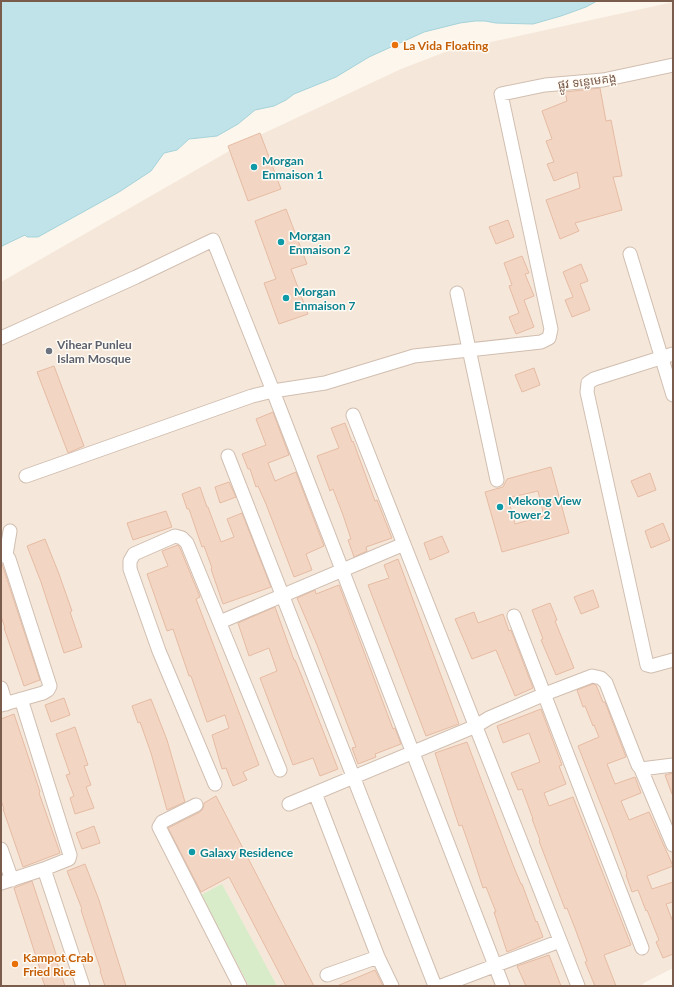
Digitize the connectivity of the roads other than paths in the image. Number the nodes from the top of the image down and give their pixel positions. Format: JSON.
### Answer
{"nodes":[{"id":1,"x":673,"y":65,"type":"edge"},
{"id":2,"x":630,"y":254,"type":"dead end"},
{"id":3,"x":457,"y":293,"type":"dead end"},
{"id":4,"x":1,"y":338,"type":"edge"},
{"id":5,"x":468,"y":349,"type":"junction"},
{"id":6,"x":667,"y":356,"type":"edge"},
{"id":7,"x":273,"y":391,"type":"junction"},
{"id":8,"x":673,"y":395,"type":"edge"},
{"id":9,"x":353,"y":415,"type":"dead end"},
{"id":10,"x":228,"y":456,"type":"dead end"},
{"id":11,"x":26,"y":476,"type":"dead end"},
{"id":12,"x":497,"y":480,"type":"dead end"},
{"id":13,"x":10,"y":532,"type":"dead end"},
{"id":14,"x":404,"y":544,"type":"junction"},
{"id":15,"x":3,"y":556,"type":"edge"},
{"id":16,"x":342,"y":570,"type":"junction"},
{"id":17,"x":283,"y":595,"type":"junction"},
{"id":18,"x":514,"y":616,"type":"dead end"},
{"id":19,"x":220,"y":622,"type":"junction"},
{"id":20,"x":673,"y":660,"type":"edge"},
{"id":21,"x":1,"y":688,"type":"edge"},
{"id":22,"x":545,"y":694,"type":"junction"},
{"id":23,"x":21,"y":699,"type":"junction"},
{"id":24,"x":3,"y":705,"type":"edge"},
{"id":25,"x":476,"y":726,"type":"junction"},
{"id":26,"x":413,"y":753,"type":"junction"},
{"id":27,"x":673,"y":765,"type":"edge"},
{"id":28,"x":641,"y":769,"type":"junction"},
{"id":29,"x":280,"y":770,"type":"dead end"},
{"id":30,"x":354,"y":777,"type":"junction"},
{"id":31,"x":215,"y":784,"type":"dead end"},
{"id":32,"x":315,"y":793,"type":"junction"},
{"id":33,"x":289,"y":804,"type":"dead end"},
{"id":34,"x":196,"y":805,"type":"dead end"},
{"id":35,"x":673,"y":845,"type":"edge"},
{"id":36,"x":1,"y":849,"type":"edge"},
{"id":37,"x":44,"y":869,"type":"junction"},
{"id":38,"x":6,"y":882,"type":"edge"},
{"id":39,"x":560,"y":941,"type":"junction"},
{"id":40,"x":642,"y":948,"type":"dead end"},
{"id":41,"x":378,"y":957,"type":"junction"},
{"id":42,"x":495,"y":965,"type":"junction"},
{"id":43,"x":327,"y":975,"type":"dead end"},
{"id":44,"x":83,"y":986,"type":"edge"},
{"id":45,"x":240,"y":986,"type":"edge"},
{"id":46,"x":392,"y":986,"type":"edge"},
{"id":47,"x":435,"y":986,"type":"edge"},
{"id":48,"x":441,"y":986,"type":"edge"},
{"id":49,"x":503,"y":986,"type":"edge"},
{"id":50,"x":578,"y":986,"type":"edge"}],
"edges":[{"from":1,"to":5,"type":"street","name":"ផ្លូវ ទន្លេមេគង្គ"},
{"from":2,"to":6,"type":"street"},
{"from":3,"to":5,"type":"street"},
{"from":4,"to":7,"type":"street"},
{"from":5,"to":7,"type":"street"},
{"from":5,"to":12,"type":"street"},
{"from":6,"to":8,"type":"street"},
{"from":6,"to":20,"type":"street"},
{"from":7,"to":11,"type":"street"},
{"from":7,"to":16,"type":"street"},
{"from":9,"to":14,"type":"street"},
{"from":10,"to":17,"type":"street"},
{"from":13,"to":15,"type":"street"},
{"from":14,"to":16,"type":"street"},
{"from":14,"to":25,"type":"street"},
{"from":15,"to":23,"type":"street"},
{"from":16,"to":17,"type":"street"},
{"from":16,"to":26,"type":"street"},
{"from":17,"to":19,"type":"street"},
{"from":17,"to":30,"type":"street"},
{"from":18,"to":22,"type":"street"},
{"from":19,"to":29,"type":"street"},
{"from":19,"to":31,"type":"street"},
{"from":21,"to":24,"type":"street"},
{"from":22,"to":25,"type":"street"},
{"from":22,"to":28,"type":"street"},
{"from":22,"to":40,"type":"street"},
{"from":23,"to":24,"type":"street"},
{"from":23,"to":37,"type":"street"},
{"from":25,"to":26,"type":"street"},
{"from":25,"to":39,"type":"street"},
{"from":26,"to":30,"type":"street"},
{"from":26,"to":42,"type":"street"},
{"from":27,"to":28,"type":"street"},
{"from":28,"to":35,"type":"street"},
{"from":30,"to":32,"type":"street"},
{"from":30,"to":47,"type":"street"},
{"from":32,"to":33,"type":"street"},
{"from":32,"to":41,"type":"street"},
{"from":34,"to":45,"type":"street"},
{"from":36,"to":38,"type":"street"},
{"from":37,"to":38,"type":"street"},
{"from":37,"to":44,"type":"street"},
{"from":39,"to":42,"type":"street"},
{"from":39,"to":50,"type":"street"},
{"from":41,"to":43,"type":"street"},
{"from":41,"to":46,"type":"street"},
{"from":42,"to":48,"type":"street"},
{"from":42,"to":49,"type":"street"}]}
